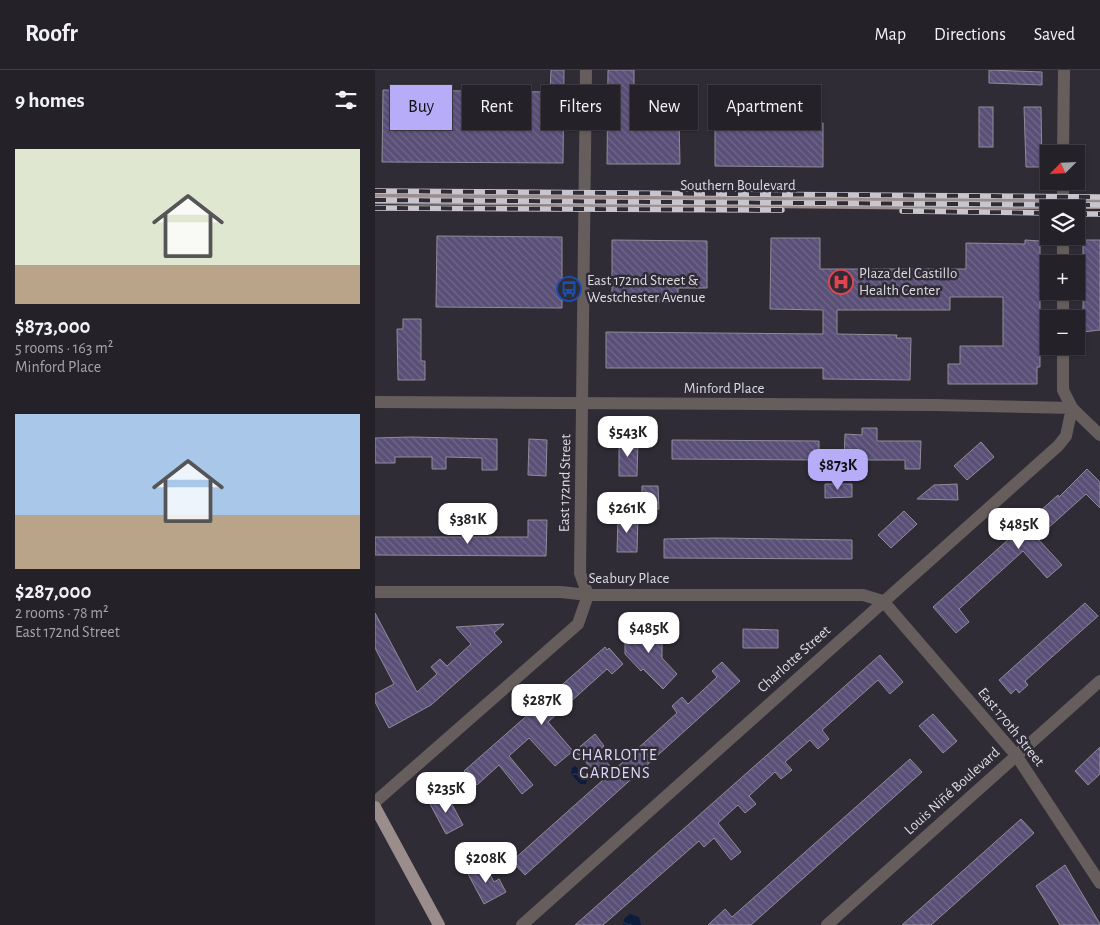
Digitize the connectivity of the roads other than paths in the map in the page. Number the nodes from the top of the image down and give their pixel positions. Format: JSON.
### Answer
{"nodes":[{"id":1,"x":586,"y":70,"type":"edge"},
{"id":2,"x":1064,"y":70,"type":"edge"},
{"id":3,"x":1063,"y":145,"type":"edge"},
{"id":4,"x":375,"y":198,"type":"edge"},
{"id":5,"x":585,"y":200,"type":"junction"},
{"id":6,"x":1100,"y":203,"type":"edge"},
{"id":7,"x":1085,"y":204,"type":"edge"},
{"id":8,"x":1040,"y":206,"type":"edge"},
{"id":9,"x":1063,"y":355,"type":"edge"},
{"id":10,"x":375,"y":402,"type":"edge"},
{"id":11,"x":583,"y":403,"type":"junction"},
{"id":12,"x":1072,"y":408,"type":"junction"},
{"id":13,"x":1100,"y":435,"type":"edge"},
{"id":14,"x":375,"y":592,"type":"edge"},
{"id":15,"x":588,"y":595,"type":"junction"},
{"id":16,"x":883,"y":601,"type":"junction"},
{"id":17,"x":1100,"y":681,"type":"edge"},
{"id":18,"x":1017,"y":755,"type":"junction"},
{"id":19,"x":375,"y":802,"type":"edge"},
{"id":20,"x":375,"y":807,"type":"edge"},
{"id":21,"x":1100,"y":883,"type":"edge"},
{"id":22,"x":439,"y":925,"type":"edge"},
{"id":23,"x":522,"y":925,"type":"edge"},
{"id":24,"x":827,"y":925,"type":"edge"}],
"edges":[{"from":1,"to":5,"type":"street","name":"East 172nd Street"},
{"from":2,"to":3,"type":"street"},
{"from":4,"to":5,"type":"main road","name":"Southern Boulevard"},
{"from":5,"to":8,"type":"main road","name":"Southern Boulevard"},
{"from":5,"to":11,"type":"street","name":"East 172nd Street"},
{"from":6,"to":7,"type":"main road","name":"Southern Boulevard"},
{"from":9,"to":12,"type":"street"},
{"from":10,"to":11,"type":"street","name":"Minford Place"},
{"from":11,"to":12,"type":"street","name":"Minford Place"},
{"from":11,"to":15,"type":"street","name":"East 172nd Street"},
{"from":12,"to":13,"type":"street"},
{"from":12,"to":16,"type":"street","name":"Charlotte Street"},
{"from":14,"to":15,"type":"street","name":"Seabury Place"},
{"from":15,"to":16,"type":"street","name":"Seabury Place"},
{"from":15,"to":19,"type":"street"},
{"from":16,"to":18,"type":"street","name":"East 170th Street"},
{"from":16,"to":23,"type":"street","name":"Charlotte Street"},
{"from":17,"to":18,"type":"street","name":"Louis Niñé Boulevard"},
{"from":18,"to":21,"type":"street","name":"East 170th Street"},
{"from":18,"to":24,"type":"street","name":"Louis Niñé Boulevard"},
{"from":20,"to":22,"type":"main road"}]}
